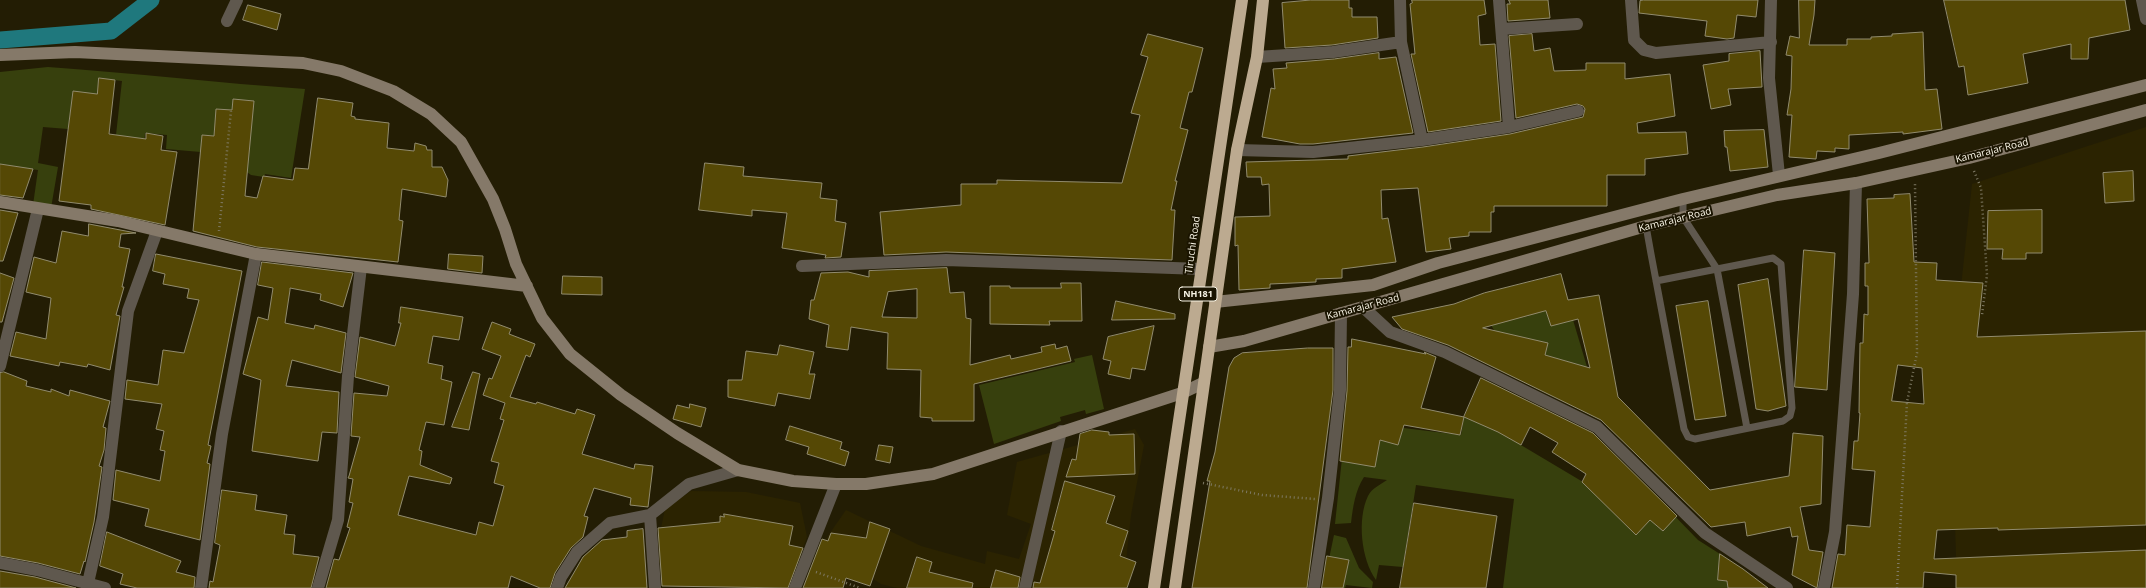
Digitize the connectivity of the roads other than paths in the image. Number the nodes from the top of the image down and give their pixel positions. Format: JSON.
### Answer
{"nodes":[{"id":1,"x":237,"y":0,"type":"edge"},
{"id":2,"x":1242,"y":0,"type":"edge"},
{"id":3,"x":1263,"y":0,"type":"edge"},
{"id":4,"x":1400,"y":0,"type":"edge"},
{"id":5,"x":1500,"y":0,"type":"edge"},
{"id":6,"x":1631,"y":0,"type":"edge"},
{"id":7,"x":1771,"y":0,"type":"edge"},
{"id":8,"x":2142,"y":0,"type":"edge"},
{"id":9,"x":2146,"y":20,"type":"edge"},
{"id":10,"x":227,"y":21,"type":"dead end"},
{"id":11,"x":1577,"y":24,"type":"dead end"},
{"id":12,"x":1502,"y":29,"type":"junction"},
{"id":13,"x":1401,"y":42,"type":"junction"},
{"id":14,"x":1771,"y":42,"type":"junction"},
{"id":15,"x":0,"y":55,"type":"edge"},
{"id":16,"x":1257,"y":57,"type":"junction"},
{"id":17,"x":2146,"y":85,"type":"edge"},
{"id":18,"x":2146,"y":110,"type":"edge"},
{"id":19,"x":1578,"y":111,"type":"dead end"},
{"id":20,"x":1509,"y":127,"type":"junction"},
{"id":21,"x":1422,"y":140,"type":"junction"},
{"id":22,"x":1237,"y":150,"type":"junction"},
{"id":23,"x":1779,"y":175,"type":"junction"},
{"id":24,"x":1856,"y":183,"type":"junction"},
{"id":25,"x":1683,"y":199,"type":"junction"},
{"id":26,"x":0,"y":202,"type":"edge"},
{"id":27,"x":38,"y":209,"type":"junction"},
{"id":28,"x":1682,"y":217,"type":"junction"},
{"id":29,"x":1646,"y":226,"type":"junction"},
{"id":30,"x":157,"y":231,"type":"junction"},
{"id":31,"x":256,"y":254,"type":"junction"},
{"id":32,"x":802,"y":266,"type":"dead end"},
{"id":33,"x":361,"y":267,"type":"junction"},
{"id":34,"x":1201,"y":269,"type":"junction"},
{"id":35,"x":1717,"y":269,"type":"junction"},
{"id":36,"x":1656,"y":281,"type":"junction"},
{"id":37,"x":526,"y":286,"type":"junction"},
{"id":38,"x":1215,"y":302,"type":"junction"},
{"id":39,"x":1364,"y":307,"type":"junction"},
{"id":40,"x":1341,"y":313,"type":"junction"},
{"id":41,"x":1209,"y":347,"type":"junction"},
{"id":42,"x":0,"y":366,"type":"edge"},
{"id":43,"x":1204,"y":384,"type":"junction"},
{"id":44,"x":1182,"y":393,"type":"junction"},
{"id":45,"x":1747,"y":428,"type":"junction"},
{"id":46,"x":1061,"y":431,"type":"junction"},
{"id":47,"x":738,"y":470,"type":"junction"},
{"id":48,"x":836,"y":484,"type":"junction"},
{"id":49,"x":650,"y":514,"type":"junction"},
{"id":50,"x":0,"y":563,"type":"edge"},
{"id":51,"x":88,"y":583,"type":"junction"},
{"id":52,"x":105,"y":588,"type":"edge"},
{"id":53,"x":201,"y":588,"type":"edge"},
{"id":54,"x":318,"y":588,"type":"edge"},
{"id":55,"x":557,"y":588,"type":"edge"},
{"id":56,"x":658,"y":588,"type":"edge"},
{"id":57,"x":795,"y":588,"type":"edge"},
{"id":58,"x":1025,"y":588,"type":"edge"},
{"id":59,"x":1154,"y":588,"type":"edge"},
{"id":60,"x":1175,"y":588,"type":"edge"},
{"id":61,"x":1314,"y":588,"type":"edge"},
{"id":62,"x":1786,"y":588,"type":"edge"},
{"id":63,"x":1824,"y":588,"type":"edge"}],
"edges":[{"from":1,"to":10,"type":"street"},
{"from":2,"to":34,"type":"highway","name":"Tiruchi Road","number":"NH181"},
{"from":3,"to":16,"type":"highway","number":"NH181"},
{"from":4,"to":13,"type":"street"},
{"from":5,"to":12,"type":"street"},
{"from":6,"to":14,"type":"street"},
{"from":7,"to":14,"type":"street"},
{"from":8,"to":9,"type":"street"},
{"from":11,"to":12,"type":"street"},
{"from":12,"to":20,"type":"street"},
{"from":13,"to":16,"type":"street"},
{"from":13,"to":21,"type":"street"},
{"from":14,"to":23,"type":"street"},
{"from":15,"to":37,"type":"main road"},
{"from":16,"to":22,"type":"highway","number":"NH181"},
{"from":17,"to":23,"type":"main road","name":"Kamarajar Road"},
{"from":18,"to":24,"type":"main road","name":"Kamarajar Road"},
{"from":19,"to":20,"type":"street"},
{"from":20,"to":21,"type":"street"},
{"from":21,"to":22,"type":"street"},
{"from":22,"to":38,"type":"highway","number":"NH181"},
{"from":23,"to":25,"type":"main road","name":"Kamarajar Road"},
{"from":24,"to":28,"type":"main road","name":"Kamarajar Road"},
{"from":24,"to":63,"type":"street"},
{"from":25,"to":28,"type":"lane"},
{"from":25,"to":38,"type":"main road","name":"Kamarajar Road"},
{"from":26,"to":27,"type":"main road"},
{"from":27,"to":30,"type":"main road"},
{"from":27,"to":42,"type":"street"},
{"from":28,"to":29,"type":"main road","name":"Kamarajar Road"},
{"from":28,"to":35,"type":"lane"},
{"from":29,"to":36,"type":"lane"},
{"from":29,"to":39,"type":"main road","name":"Kamarajar Road"},
{"from":30,"to":31,"type":"main road"},
{"from":30,"to":51,"type":"street"},
{"from":31,"to":33,"type":"main road"},
{"from":31,"to":53,"type":"street"},
{"from":32,"to":34,"type":"street"},
{"from":33,"to":37,"type":"main road"},
{"from":33,"to":54,"type":"street"},
{"from":34,"to":44,"type":"highway","name":"Tiruchi Road","number":"NH181"},
{"from":35,"to":36,"type":"lane"},
{"from":35,"to":45,"type":"lane"},
{"from":35,"to":45,"type":"lane"},
{"from":36,"to":45,"type":"lane"},
{"from":37,"to":47,"type":"main road"},
{"from":38,"to":41,"type":"highway","number":"NH181"},
{"from":39,"to":40,"type":"main road","name":"Kamarajar Road"},
{"from":39,"to":62,"type":"street"},
{"from":40,"to":41,"type":"main road","name":"Kamarajar Road"},
{"from":40,"to":61,"type":"street"},
{"from":41,"to":43,"type":"highway","number":"NH181"},
{"from":43,"to":44,"type":"main road"},
{"from":43,"to":60,"type":"highway","number":"NH181"},
{"from":44,"to":46,"type":"main road"},
{"from":44,"to":59,"type":"highway","name":"Tiruchi Road","number":"NH181"},
{"from":46,"to":48,"type":"main road"},
{"from":46,"to":58,"type":"street"},
{"from":47,"to":48,"type":"main road"},
{"from":47,"to":49,"type":"street"},
{"from":48,"to":57,"type":"street"},
{"from":49,"to":55,"type":"street"},
{"from":49,"to":56,"type":"street"},
{"from":50,"to":51,"type":"street"},
{"from":51,"to":52,"type":"street"}]}
